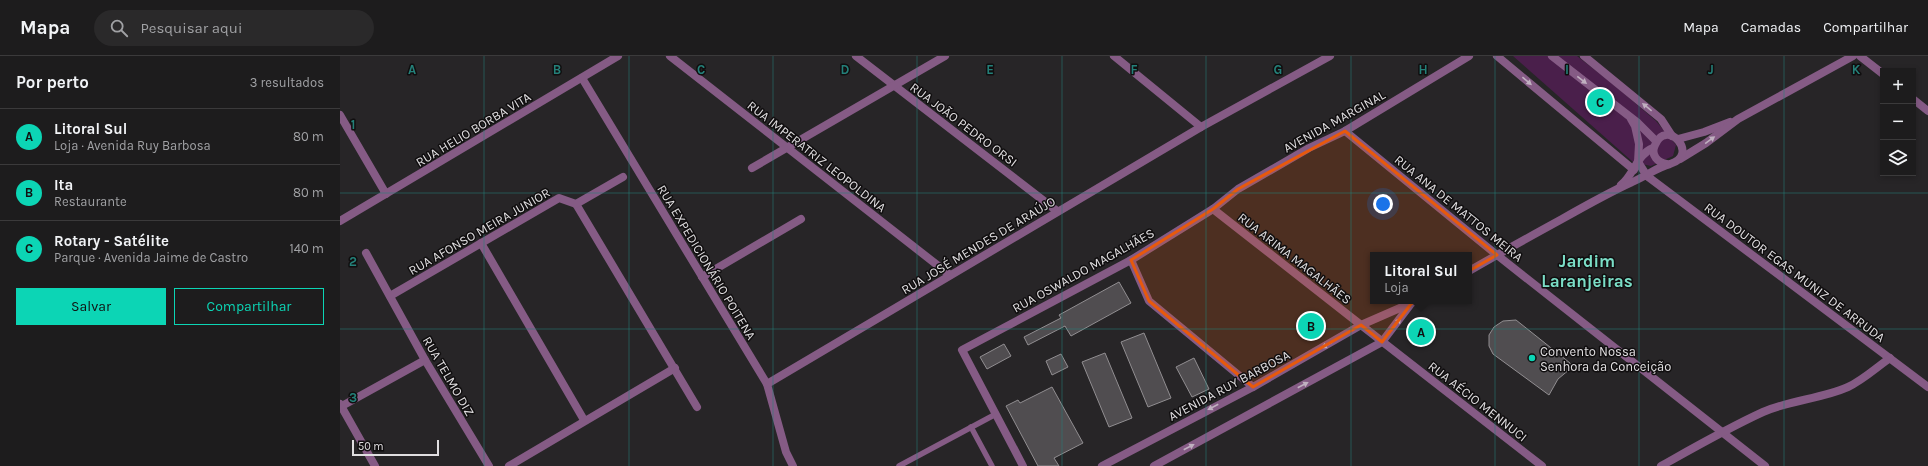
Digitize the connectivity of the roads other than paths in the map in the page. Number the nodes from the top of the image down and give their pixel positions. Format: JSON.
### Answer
{"nodes":[{"id":1,"x":618,"y":56,"type":"edge"},
{"id":2,"x":670,"y":56,"type":"edge"},
{"id":3,"x":856,"y":56,"type":"edge"},
{"id":4,"x":945,"y":56,"type":"edge"},
{"id":5,"x":1114,"y":56,"type":"edge"},
{"id":6,"x":1330,"y":56,"type":"edge"},
{"id":7,"x":1469,"y":56,"type":"edge"},
{"id":8,"x":1497,"y":56,"type":"edge"},
{"id":9,"x":1552,"y":56,"type":"edge"},
{"id":10,"x":1584,"y":56,"type":"edge"},
{"id":11,"x":1852,"y":56,"type":"edge"},
{"id":12,"x":1860,"y":56,"type":"edge"},
{"id":13,"x":1319,"y":58,"type":"edge"},
{"id":14,"x":1880,"y":72,"type":"edge"},
{"id":15,"x":582,"y":78,"type":"junction"},
{"id":16,"x":894,"y":86,"type":"junction"},
{"id":17,"x":1916,"y":101,"type":"edge"},
{"id":18,"x":1928,"y":111,"type":"edge"},
{"id":19,"x":340,"y":115,"type":"edge"},
{"id":20,"x":1630,"y":118,"type":"junction"},
{"id":21,"x":1738,"y":119,"type":"junction"},
{"id":22,"x":1201,"y":126,"type":"junction"},
{"id":23,"x":1346,"y":131,"type":"junction"},
{"id":24,"x":1675,"y":137,"type":"junction"},
{"id":25,"x":1655,"y":144,"type":"junction"},
{"id":26,"x":786,"y":148,"type":"junction"},
{"id":27,"x":1680,"y":159,"type":"junction"},
{"id":28,"x":1638,"y":162,"type":"junction"},
{"id":29,"x":1667,"y":164,"type":"junction"},
{"id":30,"x":752,"y":168,"type":"dead end"},
{"id":31,"x":1634,"y":170,"type":"junction"},
{"id":32,"x":1647,"y":176,"type":"junction"},
{"id":33,"x":623,"y":177,"type":"dead end"},
{"id":34,"x":1615,"y":190,"type":"junction"},
{"id":35,"x":386,"y":194,"type":"junction"},
{"id":36,"x":576,"y":204,"type":"junction"},
{"id":37,"x":1214,"y":209,"type":"junction"},
{"id":38,"x":1058,"y":211,"type":"junction"},
{"id":39,"x":801,"y":220,"type":"dead end"},
{"id":40,"x":340,"y":221,"type":"edge"},
{"id":41,"x":481,"y":243,"type":"junction"},
{"id":42,"x":366,"y":253,"type":"dead end"},
{"id":43,"x":1497,"y":255,"type":"junction"},
{"id":44,"x":1130,"y":260,"type":"junction"},
{"id":45,"x":1472,"y":269,"type":"edge"},
{"id":46,"x":950,"y":275,"type":"junction"},
{"id":47,"x":702,"y":277,"type":"junction"},
{"id":48,"x":390,"y":296,"type":"junction"},
{"id":49,"x":1412,"y":304,"type":"edge"},
{"id":50,"x":1413,"y":304,"type":"edge"},
{"id":51,"x":1361,"y":325,"type":"junction"},
{"id":52,"x":1382,"y":342,"type":"junction"},
{"id":53,"x":1890,"y":358,"type":"junction"},
{"id":54,"x":425,"y":360,"type":"junction"},
{"id":55,"x":675,"y":368,"type":"junction"},
{"id":56,"x":767,"y":384,"type":"junction"},
{"id":57,"x":1253,"y":387,"type":"junction"},
{"id":58,"x":1928,"y":387,"type":"edge"},
{"id":59,"x":341,"y":406,"type":"edge"},
{"id":60,"x":697,"y":407,"type":"dead end"},
{"id":61,"x":996,"y":414,"type":"junction"},
{"id":62,"x":584,"y":420,"type":"junction"},
{"id":63,"x":971,"y":427,"type":"junction"},
{"id":64,"x":1723,"y":432,"type":"junction"},
{"id":65,"x":375,"y":466,"type":"edge"},
{"id":66,"x":489,"y":466,"type":"edge"},
{"id":67,"x":509,"y":466,"type":"edge"},
{"id":68,"x":793,"y":466,"type":"edge"},
{"id":69,"x":899,"y":466,"type":"edge"},
{"id":70,"x":992,"y":466,"type":"edge"},
{"id":71,"x":1023,"y":466,"type":"edge"},
{"id":72,"x":1102,"y":466,"type":"edge"},
{"id":73,"x":1154,"y":466,"type":"edge"},
{"id":74,"x":1542,"y":466,"type":"edge"},
{"id":75,"x":1661,"y":466,"type":"edge"},
{"id":76,"x":1765,"y":466,"type":"edge"}],
"edges":[{"from":1,"to":15,"type":"street","name":"RUA HELIO BORBA VITA"},
{"from":2,"to":26,"type":"street","name":"RUA IMPERATRIZ LEOPOLDINA"},
{"from":3,"to":16,"type":"street","name":"RUA JOÃO PEDRO ORSI"},
{"from":4,"to":16,"type":"street"},
{"from":5,"to":22,"type":"street"},
{"from":6,"to":13,"type":"street"},
{"from":7,"to":23,"type":"street","name":"AVENIDA MARGINAL"},
{"from":8,"to":31,"type":"street","one_way":true},
{"from":9,"to":20,"type":"street","one_way":true},
{"from":24,"to":10,"type":"street","one_way":true},
{"from":11,"to":21,"type":"street"},
{"from":12,"to":14,"type":"street"},
{"from":13,"to":22,"type":"street","name":"RUA JOSÉ MENDES DE ARAÚJO"},
{"from":15,"to":35,"type":"street","name":"RUA HELIO BORBA VITA"},
{"from":15,"to":47,"type":"street","name":"RUA EXPEDICIONÁRIO POITENA"},
{"from":16,"to":26,"type":"street"},
{"from":16,"to":38,"type":"street","name":"RUA JOÃO PEDRO ORSI"},
{"from":17,"to":18,"type":"street"},
{"from":19,"to":35,"type":"street"},
{"from":20,"to":25,"type":"street"},
{"from":20,"to":28,"type":"street"},
{"from":21,"to":24,"type":"street"},
{"from":27,"to":21,"type":"street","one_way":true},
{"from":22,"to":38,"type":"street","name":"RUA JOSÉ MENDES DE ARAÚJO"},
{"from":23,"to":37,"type":"street","name":"AVENIDA MARGINAL"},
{"from":23,"to":43,"type":"street","name":"RUA ANA DE MATTOS MEIRA"},
{"from":24,"to":25,"type":"street"},
{"from":24,"to":27,"type":"street"},
{"from":25,"to":28,"type":"street"},
{"from":25,"to":29,"type":"street"},
{"from":26,"to":30,"type":"street"},
{"from":26,"to":46,"type":"street","name":"RUA IMPERATRIZ LEOPOLDINA"},
{"from":27,"to":29,"type":"street"},
{"from":28,"to":31,"type":"street"},
{"from":28,"to":32,"type":"street"},
{"from":29,"to":32,"type":"street"},
{"from":31,"to":34,"type":"street"},
{"from":32,"to":34,"type":"street"},
{"from":32,"to":53,"type":"street","name":"RUA DOUTOR EGAS MUNIZ DE ARRUDA"},
{"from":33,"to":36,"type":"street"},
{"from":34,"to":43,"type":"street"},
{"from":35,"to":40,"type":"street","name":"RUA HELIO BORBA VITA"},
{"from":36,"to":41,"type":"street","name":"RUA AFONSO MEIRA JUNIOR"},
{"from":36,"to":55,"type":"street"},
{"from":37,"to":44,"type":"street","name":"RUA OSWALDO MAGALHÃES"},
{"from":37,"to":51,"type":"street","name":"RUA ARIMA MAGALHÃES"},
{"from":38,"to":46,"type":"street","name":"RUA JOSÉ MENDES DE ARAÚJO"},
{"from":39,"to":47,"type":"street"},
{"from":41,"to":48,"type":"street","name":"RUA AFONSO MEIRA JUNIOR"},
{"from":41,"to":62,"type":"street"},
{"from":42,"to":48,"type":"street","name":"RUA TELMO DIZ"},
{"from":43,"to":45,"type":"street"},
{"from":43,"to":64,"type":"street","name":"RUA ANA DE MATTOS MEIRA"},
{"from":44,"to":57,"type":"street"},
{"from":44,"to":61,"type":"street","name":"RUA OSWALDO MAGALHÃES"},
{"from":46,"to":56,"type":"street","name":"RUA JOSÉ MENDES DE ARAÚJO"},
{"from":47,"to":56,"type":"street","name":"RUA EXPEDICIONÁRIO POITENA"},
{"from":48,"to":54,"type":"street","name":"RUA TELMO DIZ"},
{"from":49,"to":51,"type":"street","name":"AVENIDA RUY BARBOSA"},
{"from":52,"to":50,"type":"street","name":"AVENIDA RUY BARBOSA","one_way":true},
{"from":51,"to":52,"type":"street","name":"RUA AÉCIO MENNUCI"},
{"from":51,"to":57,"type":"street","name":"AVENIDA RUY BARBOSA","one_way":true},
{"from":73,"to":52,"type":"street","name":"AVENIDA RUY BARBOSA","one_way":true},
{"from":52,"to":74,"type":"street","name":"RUA AÉCIO MENNUCI"},
{"from":53,"to":58,"type":"street","name":"RUA DOUTOR EGAS MUNIZ DE ARRUDA"},
{"from":53,"to":64,"type":"street"},
{"from":54,"to":59,"type":"street"},
{"from":54,"to":66,"type":"street","name":"RUA TELMO DIZ"},
{"from":55,"to":60,"type":"street"},
{"from":55,"to":62,"type":"street"},
{"from":56,"to":68,"type":"street","name":"RUA EXPEDICIONÁRIO POITENA"},
{"from":57,"to":72,"type":"street","name":"AVENIDA RUY BARBOSA","one_way":true},
{"from":59,"to":65,"type":"street"},
{"from":61,"to":63,"type":"lane"},
{"from":61,"to":71,"type":"street"},
{"from":62,"to":67,"type":"street"},
{"from":63,"to":69,"type":"lane"},
{"from":63,"to":70,"type":"lane"},
{"from":64,"to":75,"type":"street"},
{"from":64,"to":76,"type":"street","name":"RUA ANA DE MATTOS MEIRA"}]}
